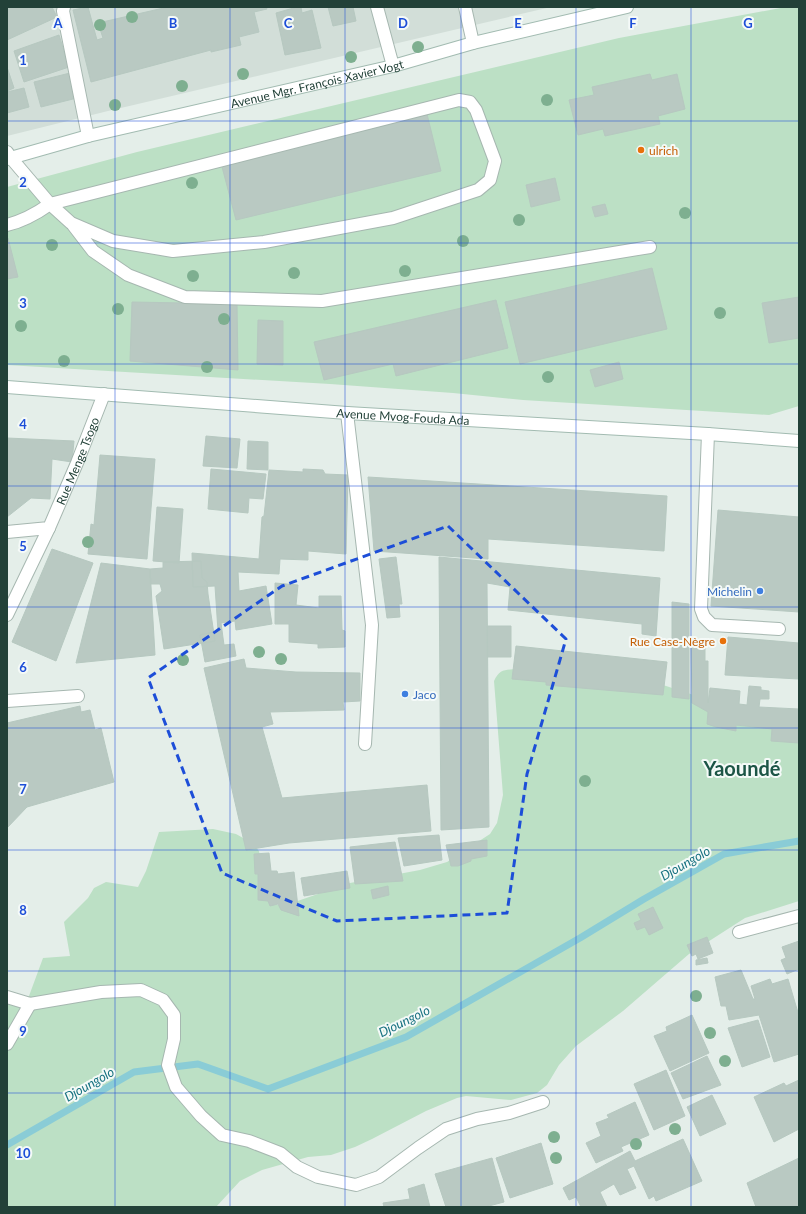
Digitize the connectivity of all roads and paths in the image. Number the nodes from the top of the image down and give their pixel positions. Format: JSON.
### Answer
{"nodes":[{"id":1,"x":64,"y":7,"type":"edge"},
{"id":2,"x":377,"y":7,"type":"edge"},
{"id":3,"x":465,"y":7,"type":"edge"},
{"id":4,"x":627,"y":7,"type":"edge"},
{"id":5,"x":473,"y":43,"type":"junction"},
{"id":6,"x":393,"y":66,"type":"junction"},
{"id":7,"x":88,"y":136,"type":"junction"},
{"id":8,"x":8,"y":157,"type":"edge"},
{"id":9,"x":50,"y":204,"type":"junction"},
{"id":10,"x":71,"y":223,"type":"junction"},
{"id":11,"x":7,"y":225,"type":"edge"},
{"id":12,"x":650,"y":247,"type":"dead end"},
{"id":13,"x":7,"y":387,"type":"edge"},
{"id":14,"x":104,"y":394,"type":"junction"},
{"id":15,"x":347,"y":413,"type":"junction"},
{"id":16,"x":708,"y":434,"type":"junction"},
{"id":17,"x":799,"y":441,"type":"edge"},
{"id":18,"x":49,"y":528,"type":"junction"},
{"id":19,"x":7,"y":532,"type":"edge"},
{"id":20,"x":7,"y":615,"type":"edge"},
{"id":21,"x":779,"y":629,"type":"dead end"},
{"id":22,"x":78,"y":696,"type":"dead end"},
{"id":23,"x":7,"y":701,"type":"edge"},
{"id":24,"x":365,"y":744,"type":"dead end"},
{"id":25,"x":799,"y":916,"type":"edge"},
{"id":26,"x":739,"y":932,"type":"dead end"},
{"id":27,"x":7,"y":997,"type":"edge"},
{"id":28,"x":30,"y":1004,"type":"junction"},
{"id":29,"x":7,"y":1044,"type":"edge"},
{"id":30,"x":544,"y":1102,"type":"dead end"}],
"edges":[{"from":1,"to":7,"type":"main road"},
{"from":2,"to":6,"type":"main road"},
{"from":3,"to":5,"type":"main road"},
{"from":4,"to":5,"type":"main road","name":"Avenue Mgr. François Xavier Vogt"},
{"from":5,"to":6,"type":"main road","name":"Avenue Mgr. François Xavier Vogt"},
{"from":6,"to":7,"type":"main road","name":"Avenue Mgr. François Xavier Vogt"},
{"from":7,"to":8,"type":"main road","name":"Avenue Mgr. François Xavier Vogt"},
{"from":8,"to":9,"type":"main road"},
{"from":9,"to":10,"type":"main road"},
{"from":9,"to":10,"type":"main road"},
{"from":9,"to":11,"type":"main road"},
{"from":10,"to":12,"type":"main road"},
{"from":13,"to":14,"type":"main road","name":"Avenue Mvog-Fouda Ada"},
{"from":14,"to":15,"type":"main road","name":"Avenue Mvog-Fouda Ada"},
{"from":14,"to":18,"type":"main road","name":"Rue Menge Tsogo"},
{"from":15,"to":16,"type":"main road","name":"Avenue Mvog-Fouda Ada"},
{"from":15,"to":24,"type":"main road"},
{"from":16,"to":17,"type":"main road","name":"Avenue Mvog-Fouda Ada"},
{"from":16,"to":21,"type":"main road"},
{"from":18,"to":19,"type":"main road"},
{"from":18,"to":20,"type":"main road","name":"Rue Menge Tsogo"},
{"from":22,"to":23,"type":"main road"},
{"from":25,"to":26,"type":"main road"},
{"from":27,"to":28,"type":"main road"},
{"from":28,"to":29,"type":"main road"},
{"from":28,"to":30,"type":"main road"}]}
